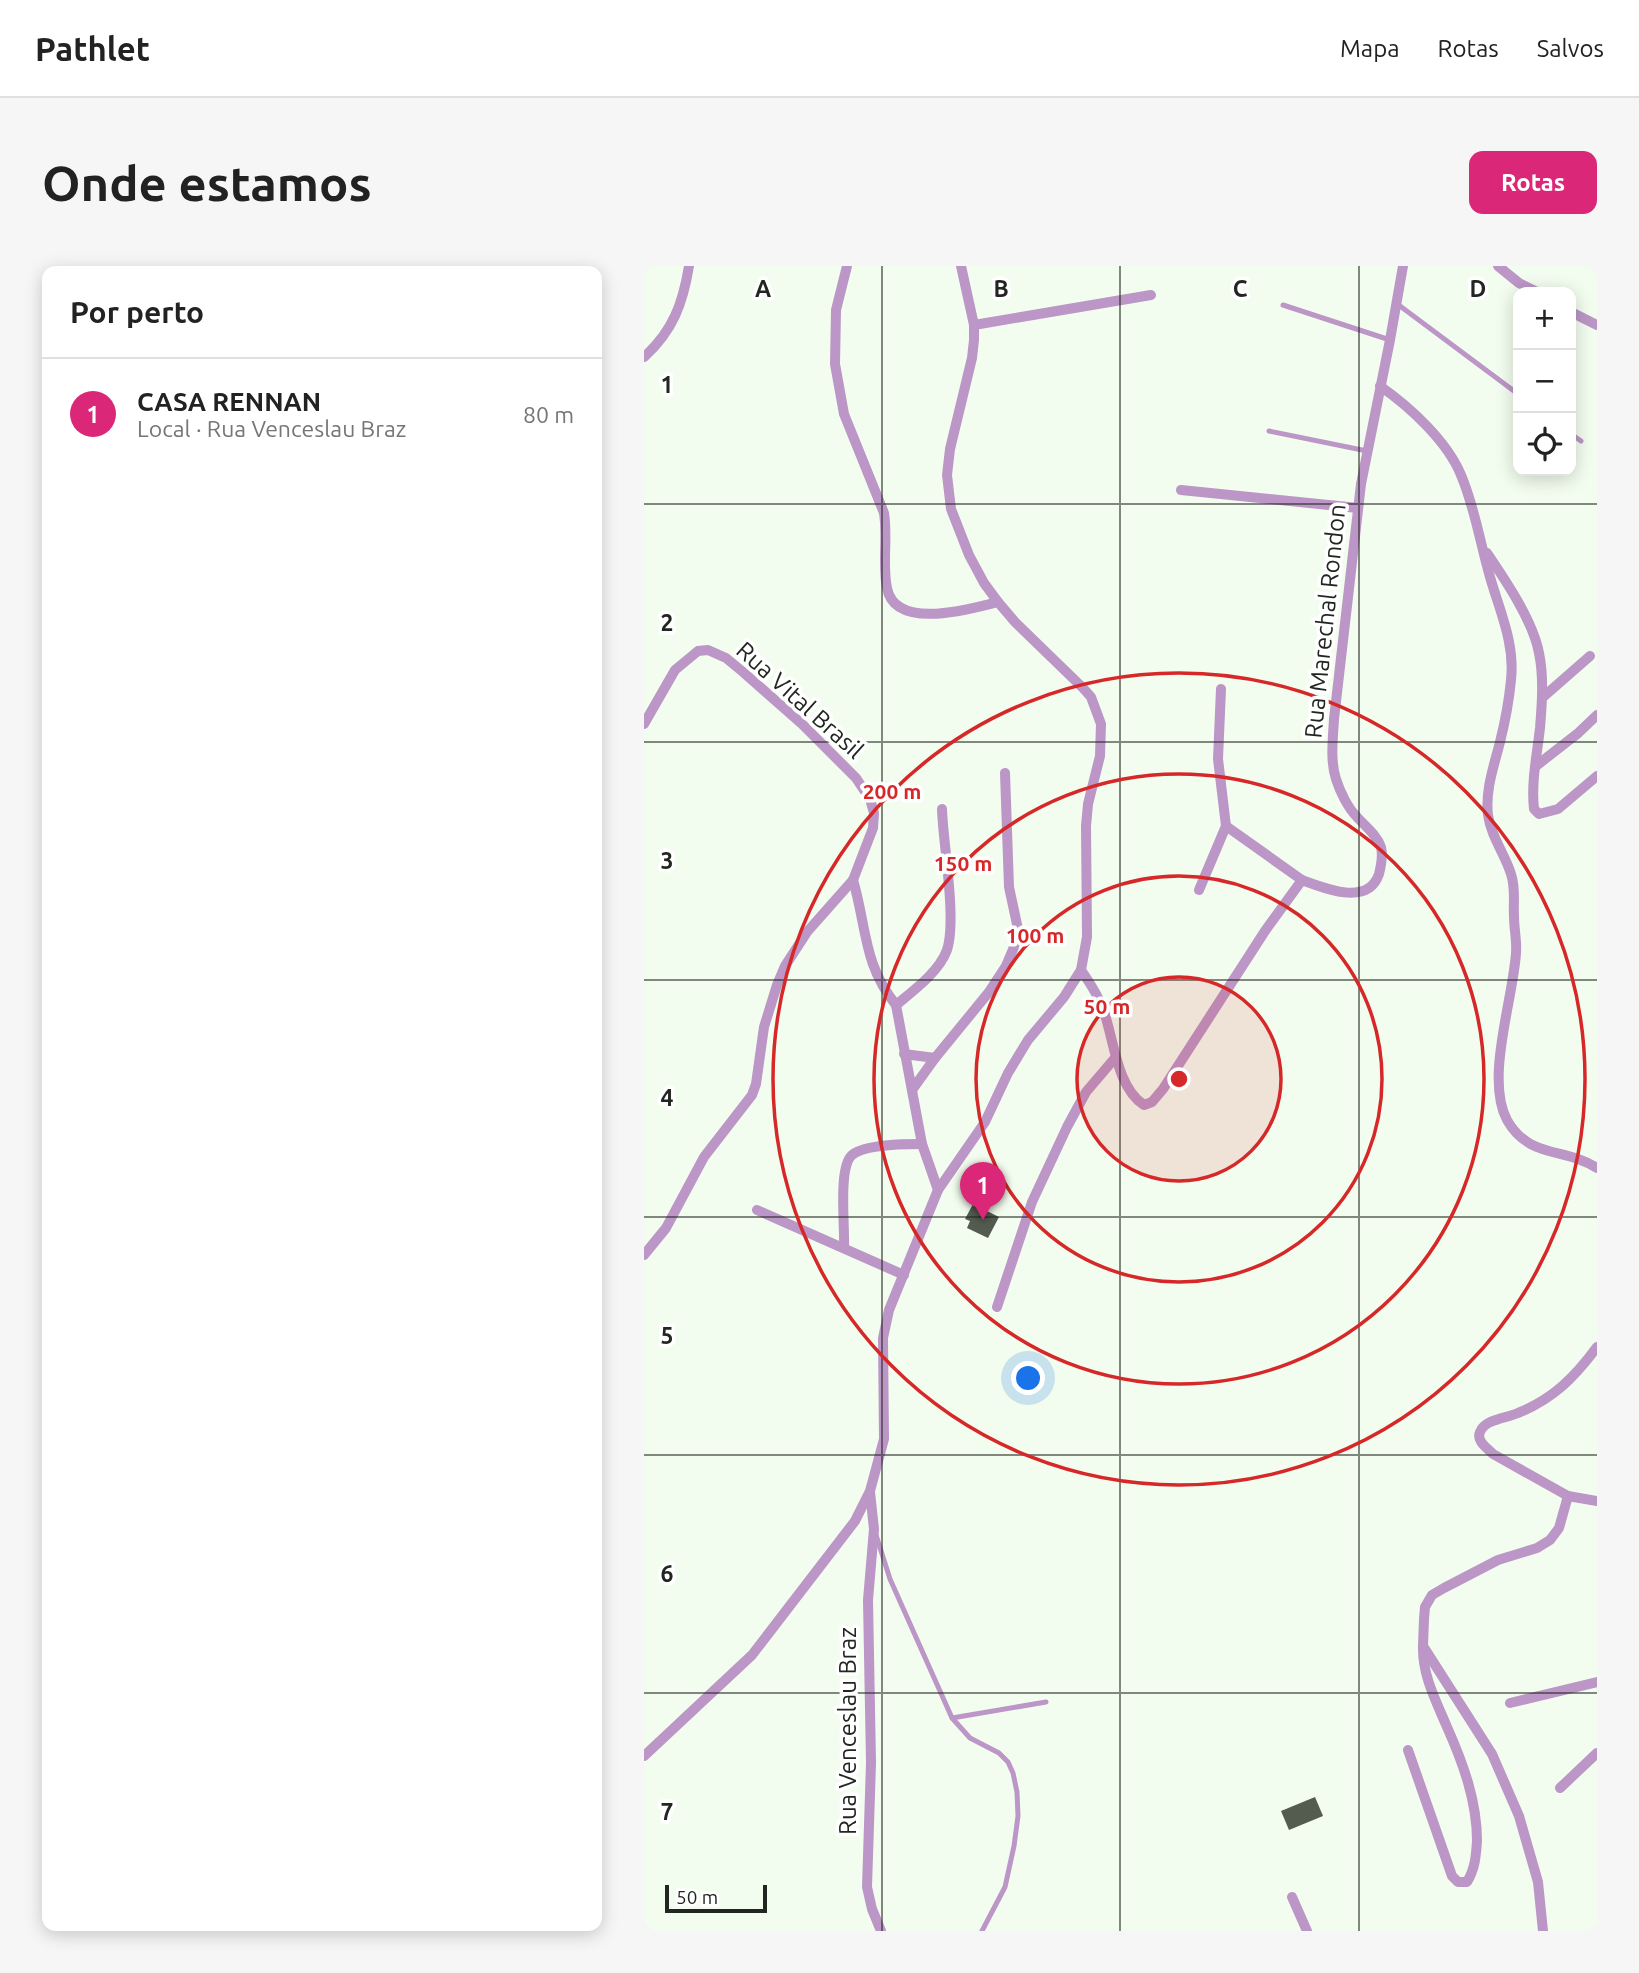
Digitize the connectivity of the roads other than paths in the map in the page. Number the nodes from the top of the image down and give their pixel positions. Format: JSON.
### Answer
{"nodes":[{"id":1,"x":689,"y":266,"type":"edge"},
{"id":2,"x":847,"y":266,"type":"edge"},
{"id":3,"x":961,"y":266,"type":"edge"},
{"id":4,"x":1403,"y":266,"type":"edge"},
{"id":5,"x":1498,"y":266,"type":"edge"},
{"id":6,"x":1527,"y":287,"type":"edge"},
{"id":7,"x":1151,"y":295,"type":"dead end"},
{"id":8,"x":1396,"y":303,"type":"junction"},
{"id":9,"x":1283,"y":305,"type":"dead end"},
{"id":10,"x":1576,"y":314,"type":"edge"},
{"id":11,"x":974,"y":325,"type":"junction"},
{"id":12,"x":1597,"y":325,"type":"edge"},
{"id":13,"x":1390,"y":340,"type":"junction"},
{"id":14,"x":644,"y":357,"type":"edge"},
{"id":15,"x":1380,"y":386,"type":"junction"},
{"id":16,"x":1513,"y":390,"type":"edge"},
{"id":17,"x":1269,"y":431,"type":"dead end"},
{"id":18,"x":1576,"y":438,"type":"edge"},
{"id":19,"x":1581,"y":441,"type":"dead end"},
{"id":20,"x":1367,"y":451,"type":"junction"},
{"id":21,"x":1181,"y":489,"type":"dead end"},
{"id":22,"x":1358,"y":508,"type":"junction"},
{"id":23,"x":1482,"y":545,"type":"junction"},
{"id":24,"x":998,"y":602,"type":"junction"},
{"id":25,"x":1590,"y":656,"type":"dead end"},
{"id":26,"x":1221,"y":689,"type":"dead end"},
{"id":27,"x":1542,"y":698,"type":"junction"},
{"id":28,"x":1597,"y":715,"type":"edge"},
{"id":29,"x":644,"y":724,"type":"edge"},
{"id":30,"x":1536,"y":766,"type":"junction"},
{"id":31,"x":1005,"y":773,"type":"dead end"},
{"id":32,"x":1597,"y":776,"type":"edge"},
{"id":33,"x":942,"y":809,"type":"dead end"},
{"id":34,"x":1226,"y":826,"type":"junction"},
{"id":35,"x":853,"y":880,"type":"junction"},
{"id":36,"x":1302,"y":880,"type":"junction"},
{"id":37,"x":1199,"y":890,"type":"dead end"},
{"id":38,"x":1081,"y":970,"type":"junction"},
{"id":39,"x":896,"y":1005,"type":"junction"},
{"id":40,"x":904,"y":1054,"type":"junction"},
{"id":41,"x":935,"y":1058,"type":"junction"},
{"id":42,"x":1115,"y":1058,"type":"junction"},
{"id":43,"x":912,"y":1090,"type":"junction"},
{"id":44,"x":922,"y":1144,"type":"junction"},
{"id":45,"x":1597,"y":1168,"type":"edge"},
{"id":46,"x":938,"y":1191,"type":"junction"},
{"id":47,"x":757,"y":1210,"type":"dead end"},
{"id":48,"x":844,"y":1247,"type":"junction"},
{"id":49,"x":644,"y":1255,"type":"edge"},
{"id":50,"x":904,"y":1275,"type":"junction"},
{"id":51,"x":997,"y":1307,"type":"dead end"},
{"id":52,"x":1597,"y":1347,"type":"edge"},
{"id":53,"x":870,"y":1491,"type":"junction"},
{"id":54,"x":1568,"y":1496,"type":"junction"},
{"id":55,"x":1596,"y":1500,"type":"edge"},
{"id":56,"x":874,"y":1529,"type":"junction"},
{"id":57,"x":1423,"y":1646,"type":"junction"},
{"id":58,"x":1597,"y":1682,"type":"edge"},
{"id":59,"x":1046,"y":1702,"type":"dead end"},
{"id":60,"x":1510,"y":1703,"type":"dead end"},
{"id":61,"x":952,"y":1718,"type":"junction"},
{"id":62,"x":1408,"y":1750,"type":"dead end"},
{"id":63,"x":1597,"y":1754,"type":"edge"},
{"id":64,"x":644,"y":1756,"type":"edge"},
{"id":65,"x":1560,"y":1788,"type":"dead end"},
{"id":66,"x":1292,"y":1897,"type":"dead end"},
{"id":67,"x":881,"y":1931,"type":"edge"},
{"id":68,"x":982,"y":1931,"type":"edge"},
{"id":69,"x":1307,"y":1931,"type":"edge"},
{"id":70,"x":1543,"y":1931,"type":"edge"}],
"edges":[{"from":1,"to":14,"type":"street"},
{"from":2,"to":24,"type":"street"},
{"from":3,"to":11,"type":"street","name":"Rua Venceslau Braz"},
{"from":4,"to":8,"type":"street","name":"Rua Marechal Rondon"},
{"from":5,"to":6,"type":"street"},
{"from":7,"to":11,"type":"street"},
{"from":8,"to":13,"type":"street","name":"Rua Marechal Rondon"},
{"from":8,"to":16,"type":"lane"},
{"from":9,"to":13,"type":"lane"},
{"from":10,"to":12,"type":"street"},
{"from":11,"to":24,"type":"street","name":"Rua Venceslau Braz"},
{"from":13,"to":15,"type":"street","name":"Rua Marechal Rondon"},
{"from":15,"to":20,"type":"street","name":"Rua Marechal Rondon"},
{"from":15,"to":23,"type":"street"},
{"from":17,"to":20,"type":"lane"},
{"from":18,"to":19,"type":"lane"},
{"from":20,"to":22,"type":"street","name":"Rua Marechal Rondon"},
{"from":21,"to":22,"type":"street"},
{"from":22,"to":36,"type":"street","name":"Rua Marechal Rondon"},
{"from":23,"to":27,"type":"street"},
{"from":23,"to":45,"type":"street"},
{"from":24,"to":38,"type":"street","name":"Rua Venceslau Braz"},
{"from":25,"to":27,"type":"street"},
{"from":26,"to":34,"type":"street"},
{"from":27,"to":30,"type":"street"},
{"from":28,"to":30,"type":"street"},
{"from":29,"to":35,"type":"street","name":"Rua Vital Brasil"},
{"from":30,"to":32,"type":"street"},
{"from":31,"to":41,"type":"street"},
{"from":33,"to":39,"type":"street"},
{"from":34,"to":36,"type":"street","name":"Rua Marechal Rondon"},
{"from":34,"to":37,"type":"street"},
{"from":35,"to":39,"type":"street"},
{"from":35,"to":49,"type":"street","name":"Rua Vital Brasil"},
{"from":36,"to":42,"type":"street"},
{"from":38,"to":42,"type":"street"},
{"from":38,"to":46,"type":"street","name":"Rua Venceslau Braz"},
{"from":39,"to":40,"type":"street"},
{"from":40,"to":41,"type":"street"},
{"from":40,"to":43,"type":"street"},
{"from":41,"to":43,"type":"street"},
{"from":42,"to":51,"type":"street"},
{"from":43,"to":44,"type":"street"},
{"from":44,"to":46,"type":"street"},
{"from":44,"to":48,"type":"street"},
{"from":46,"to":50,"type":"street","name":"Rua Venceslau Braz"},
{"from":47,"to":48,"type":"street"},
{"from":48,"to":50,"type":"street"},
{"from":50,"to":53,"type":"street","name":"Rua Venceslau Braz"},
{"from":52,"to":54,"type":"street"},
{"from":53,"to":56,"type":"street","name":"Rua Venceslau Braz"},
{"from":53,"to":64,"type":"street","name":"Rua Venceslau Braz"},
{"from":54,"to":55,"type":"street"},
{"from":54,"to":57,"type":"street"},
{"from":56,"to":61,"type":"lane","name":"Rua Venceslau Braz"},
{"from":56,"to":67,"type":"street","name":"Rua Venceslau Braz"},
{"from":57,"to":62,"type":"street"},
{"from":57,"to":70,"type":"street"},
{"from":58,"to":60,"type":"street"},
{"from":59,"to":61,"type":"lane"},
{"from":61,"to":68,"type":"lane","name":"Rua Venceslau Braz"},
{"from":63,"to":65,"type":"street"},
{"from":66,"to":69,"type":"street"}]}
